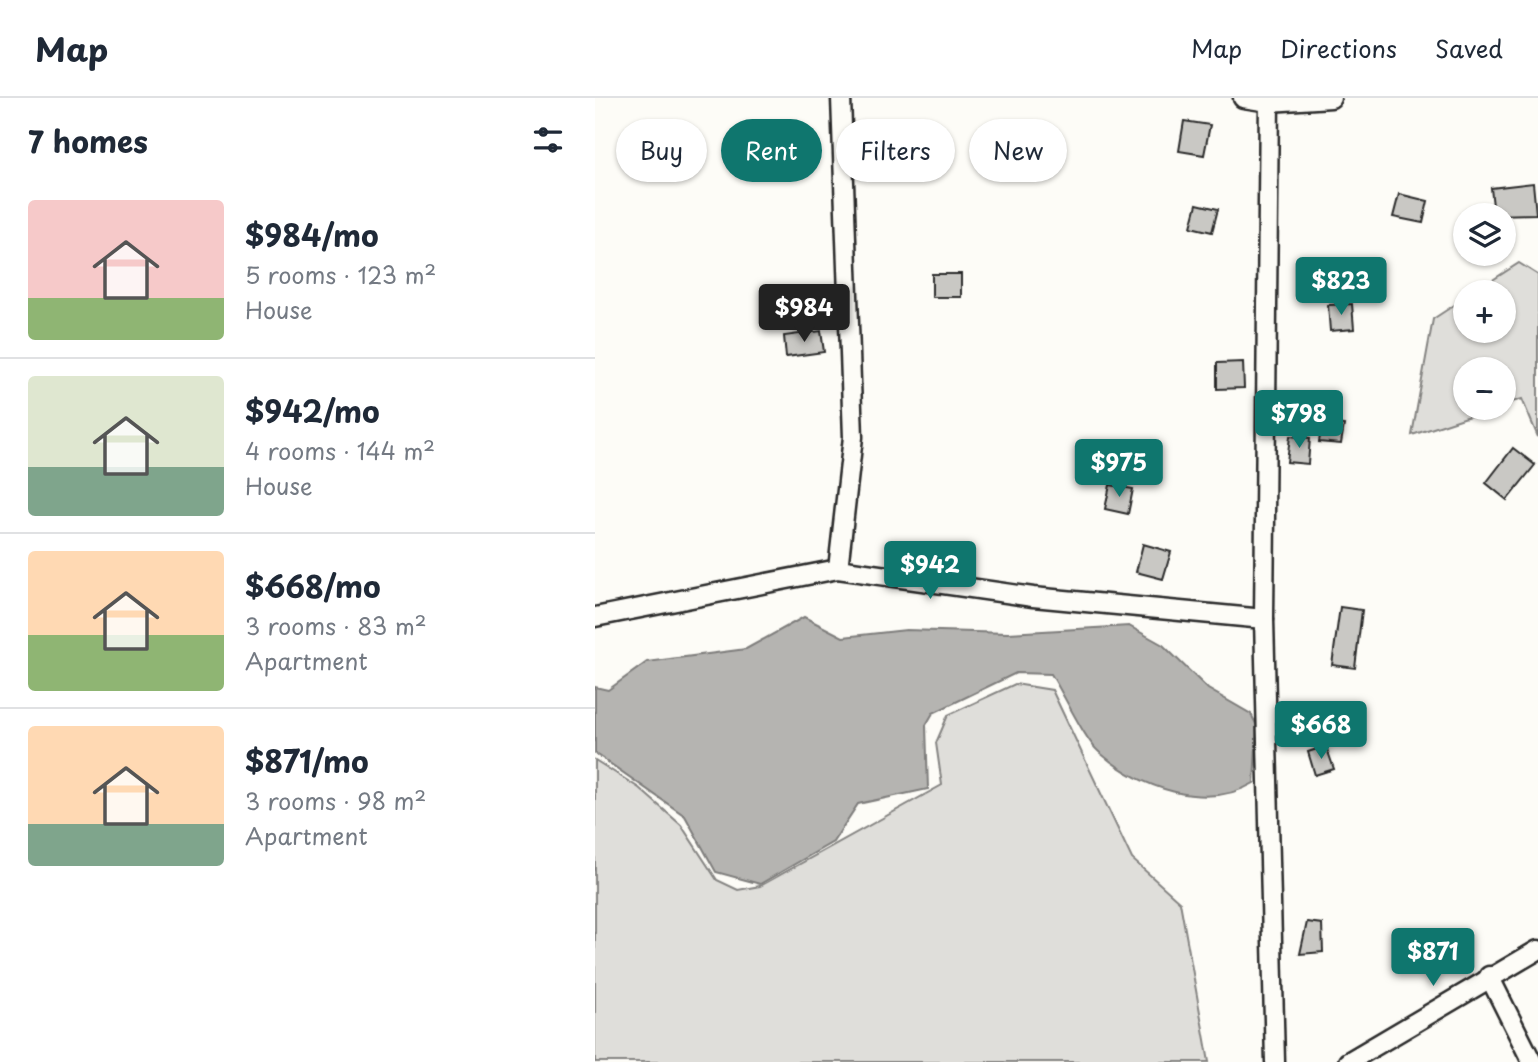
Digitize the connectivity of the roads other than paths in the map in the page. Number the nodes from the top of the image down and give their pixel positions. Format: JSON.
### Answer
{"nodes":[{"id":1,"x":841,"y":98,"type":"edge"},
{"id":2,"x":1243,"y":98,"type":"edge"},
{"id":3,"x":1331,"y":98,"type":"edge"},
{"id":4,"x":1269,"y":100,"type":"edge"},
{"id":5,"x":838,"y":569,"type":"junction"},
{"id":6,"x":595,"y":617,"type":"edge"},
{"id":7,"x":1264,"y":619,"type":"junction"},
{"id":8,"x":1538,"y":950,"type":"edge"},
{"id":9,"x":1489,"y":976,"type":"junction"},
{"id":10,"x":1275,"y":1062,"type":"edge"},
{"id":11,"x":1348,"y":1062,"type":"edge"},
{"id":12,"x":1532,"y":1062,"type":"edge"}],
"edges":[{"from":1,"to":5,"type":"street"},
{"from":2,"to":4,"type":"street"},
{"from":3,"to":4,"type":"street"},
{"from":4,"to":7,"type":"street"},
{"from":5,"to":6,"type":"street"},
{"from":5,"to":7,"type":"street"},
{"from":7,"to":10,"type":"street"},
{"from":8,"to":9,"type":"street"},
{"from":9,"to":11,"type":"street"},
{"from":9,"to":12,"type":"street"}]}
